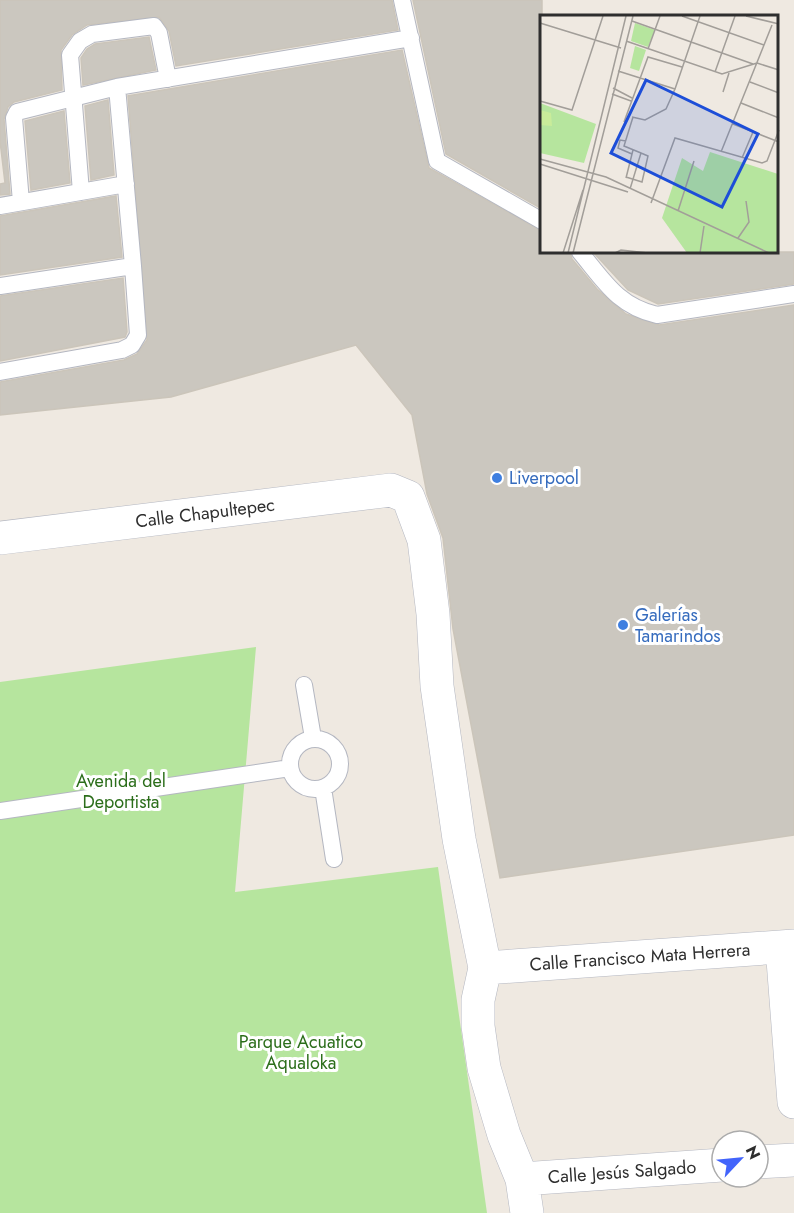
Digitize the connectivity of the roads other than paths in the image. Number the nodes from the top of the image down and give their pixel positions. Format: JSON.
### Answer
{"nodes":[{"id":1,"x":402,"y":0,"type":"edge"},
{"id":2,"x":411,"y":38,"type":"junction"},
{"id":3,"x":168,"y":79,"type":"junction"},
{"id":4,"x":117,"y":87,"type":"junction"},
{"id":5,"x":73,"y":96,"type":"junction"},
{"id":6,"x":126,"y":184,"type":"junction"},
{"id":7,"x":81,"y":192,"type":"junction"},
{"id":8,"x":21,"y":202,"type":"junction"},
{"id":9,"x":0,"y":206,"type":"edge"},
{"id":10,"x":540,"y":220,"type":"edge"},
{"id":11,"x":582,"y":254,"type":"edge"},
{"id":12,"x":134,"y":266,"type":"junction"},
{"id":13,"x":0,"y":285,"type":"edge"},
{"id":14,"x":794,"y":294,"type":"edge"},
{"id":15,"x":0,"y":372,"type":"edge"},
{"id":16,"x":0,"y":538,"type":"edge"},
{"id":17,"x":304,"y":685,"type":"dead end"},
{"id":18,"x":313,"y":738,"type":"junction"},
{"id":19,"x":290,"y":768,"type":"junction"},
{"id":20,"x":322,"y":788,"type":"junction"},
{"id":21,"x":0,"y":811,"type":"edge"},
{"id":22,"x":334,"y":859,"type":"dead end"},
{"id":23,"x":788,"y":947,"type":"edge"},
{"id":24,"x":485,"y":968,"type":"junction"},
{"id":25,"x":794,"y":1102,"type":"edge"},
{"id":26,"x":794,"y":1160,"type":"edge"},
{"id":27,"x":770,"y":1161,"type":"edge"},
{"id":28,"x":710,"y":1166,"type":"edge"},
{"id":29,"x":522,"y":1179,"type":"junction"},
{"id":30,"x":527,"y":1213,"type":"edge"}],
"edges":[{"from":1,"to":2,"type":"lane"},
{"from":2,"to":3,"type":"lane"},
{"from":2,"to":10,"type":"lane"},
{"from":3,"to":4,"type":"lane"},
{"from":3,"to":5,"type":"lane"},
{"from":4,"to":5,"type":"lane"},
{"from":4,"to":6,"type":"lane"},
{"from":5,"to":7,"type":"lane"},
{"from":5,"to":8,"type":"lane"},
{"from":6,"to":7,"type":"lane"},
{"from":6,"to":12,"type":"lane"},
{"from":7,"to":8,"type":"lane"},
{"from":8,"to":9,"type":"lane"},
{"from":11,"to":14,"type":"lane"},
{"from":12,"to":13,"type":"lane"},
{"from":12,"to":15,"type":"lane"},
{"from":16,"to":24,"type":"street","name":"Calle Chapultepec"},
{"from":17,"to":18,"type":"lane"},
{"from":18,"to":19,"type":"lane"},
{"from":18,"to":20,"type":"lane"},
{"from":19,"to":20,"type":"lane"},
{"from":19,"to":21,"type":"lane"},
{"from":20,"to":22,"type":"lane"},
{"from":23,"to":24,"type":"street","name":"Calle Francisco Mata Herrera"},
{"from":23,"to":25,"type":"street"},
{"from":24,"to":29,"type":"street"},
{"from":26,"to":27,"type":"street"},
{"from":28,"to":29,"type":"street","name":"Calle Jesús Salgado"},
{"from":29,"to":30,"type":"street"}]}
